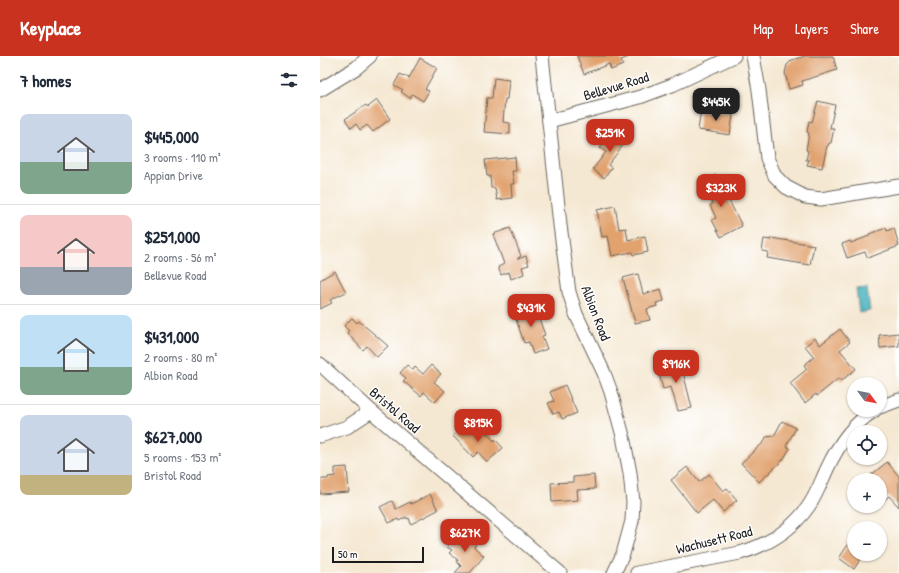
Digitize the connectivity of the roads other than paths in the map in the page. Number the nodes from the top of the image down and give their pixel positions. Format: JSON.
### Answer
{"nodes":[{"id":1,"x":370,"y":56,"type":"edge"},
{"id":2,"x":542,"y":56,"type":"edge"},
{"id":3,"x":734,"y":56,"type":"edge"},
{"id":4,"x":753,"y":56,"type":"edge"},
{"id":5,"x":320,"y":90,"type":"edge"},
{"id":6,"x":549,"y":121,"type":"junction"},
{"id":7,"x":899,"y":186,"type":"edge"},
{"id":8,"x":320,"y":364,"type":"edge"},
{"id":9,"x":899,"y":400,"type":"edge"},
{"id":10,"x":887,"y":404,"type":"edge"},
{"id":11,"x":371,"y":411,"type":"junction"},
{"id":12,"x":865,"y":417,"type":"edge"},
{"id":13,"x":320,"y":436,"type":"edge"},
{"id":14,"x":560,"y":573,"type":"edge"},
{"id":15,"x":617,"y":573,"type":"edge"},
{"id":16,"x":637,"y":573,"type":"edge"}],
"edges":[{"from":1,"to":5,"type":"street"},
{"from":2,"to":6,"type":"street","name":"Albion Road"},
{"from":3,"to":6,"type":"street","name":"Bellevue Road"},
{"from":4,"to":7,"type":"street"},
{"from":6,"to":15,"type":"street","name":"Albion Road"},
{"from":8,"to":11,"type":"street","name":"Bristol Road"},
{"from":9,"to":10,"type":"street"},
{"from":11,"to":13,"type":"street"},
{"from":11,"to":14,"type":"street","name":"Bristol Road"},
{"from":12,"to":16,"type":"street","name":"Wachusett Road"}]}
